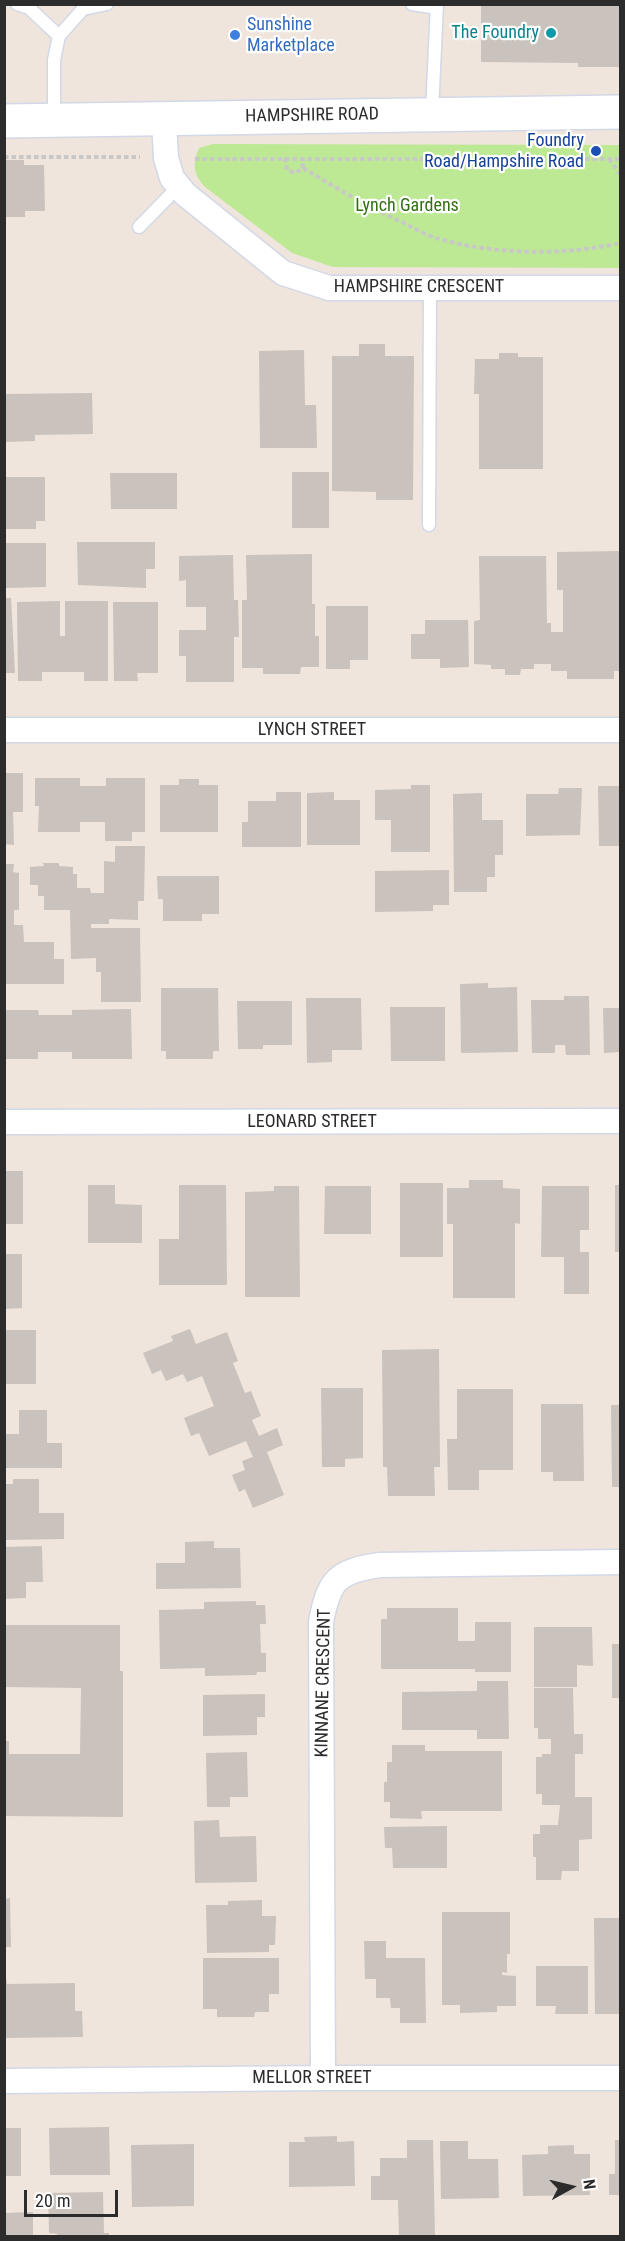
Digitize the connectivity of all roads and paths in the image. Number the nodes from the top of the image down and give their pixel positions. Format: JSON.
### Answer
{"nodes":[{"id":1,"x":17,"y":4,"type":"edge"},
{"id":2,"x":107,"y":4,"type":"edge"},
{"id":3,"x":412,"y":4,"type":"edge"},
{"id":4,"x":437,"y":6,"type":"edge"},
{"id":5,"x":59,"y":36,"type":"junction"},
{"id":6,"x":621,"y":112,"type":"edge"},
{"id":7,"x":432,"y":114,"type":"junction"},
{"id":8,"x":164,"y":119,"type":"junction"},
{"id":9,"x":4,"y":121,"type":"edge"},
{"id":10,"x":54,"y":121,"type":"junction"},
{"id":11,"x":4,"y":157,"type":"edge"},
{"id":12,"x":166,"y":158,"type":"junction"},
{"id":13,"x":285,"y":158,"type":"junction"},
{"id":14,"x":304,"y":159,"type":"junction"},
{"id":15,"x":609,"y":159,"type":"junction"},
{"id":16,"x":621,"y":159,"type":"edge"},
{"id":17,"x":303,"y":168,"type":"junction"},
{"id":18,"x":621,"y":174,"type":"edge"},
{"id":19,"x":179,"y":186,"type":"junction"},
{"id":20,"x":139,"y":227,"type":"dead end"},
{"id":21,"x":621,"y":243,"type":"edge"},
{"id":22,"x":430,"y":287,"type":"junction"},
{"id":23,"x":621,"y":288,"type":"edge"},
{"id":24,"x":429,"y":525,"type":"dead end"},
{"id":25,"x":4,"y":730,"type":"edge"},
{"id":26,"x":621,"y":730,"type":"edge"},
{"id":27,"x":621,"y":1121,"type":"edge"},
{"id":28,"x":4,"y":1122,"type":"edge"},
{"id":29,"x":621,"y":1562,"type":"edge"},
{"id":30,"x":323,"y":2078,"type":"junction"},
{"id":31,"x":621,"y":2078,"type":"edge"},
{"id":32,"x":4,"y":2081,"type":"edge"}],
"edges":[{"from":1,"to":5,"type":"lane"},
{"from":2,"to":5,"type":"lane"},
{"from":3,"to":4,"type":"lane"},
{"from":4,"to":7,"type":"lane"},
{"from":5,"to":10,"type":"lane"},
{"from":6,"to":7,"type":"street","name":"HAMPSHIRE ROAD"},
{"from":7,"to":8,"type":"street","name":"HAMPSHIRE ROAD"},
{"from":8,"to":10,"type":"street","name":"HAMPSHIRE ROAD"},
{"from":8,"to":12,"type":"street","name":"HAMPSHIRE CRESCENT"},
{"from":9,"to":10,"type":"street","name":"HAMPSHIRE ROAD"},
{"from":11,"to":12,"type":"path"},
{"from":12,"to":13,"type":"path"},
{"from":12,"to":19,"type":"street","name":"HAMPSHIRE CRESCENT"},
{"from":13,"to":14,"type":"path"},
{"from":13,"to":17,"type":"path"},
{"from":14,"to":15,"type":"path"},
{"from":14,"to":17,"type":"path"},
{"from":15,"to":16,"type":"path"},
{"from":15,"to":18,"type":"path"},
{"from":17,"to":21,"type":"path"},
{"from":19,"to":20,"type":"lane"},
{"from":19,"to":22,"type":"street","name":"HAMPSHIRE CRESCENT"},
{"from":22,"to":23,"type":"street","name":"HAMPSHIRE CRESCENT"},
{"from":22,"to":24,"type":"lane"},
{"from":25,"to":26,"type":"street","name":"LYNCH STREET"},
{"from":27,"to":28,"type":"street","name":"LEONARD STREET"},
{"from":29,"to":30,"type":"street","name":"KINNANE CRESCENT"},
{"from":30,"to":31,"type":"street","name":"MELLOR STREET"},
{"from":30,"to":32,"type":"street","name":"MELLOR STREET"}]}
